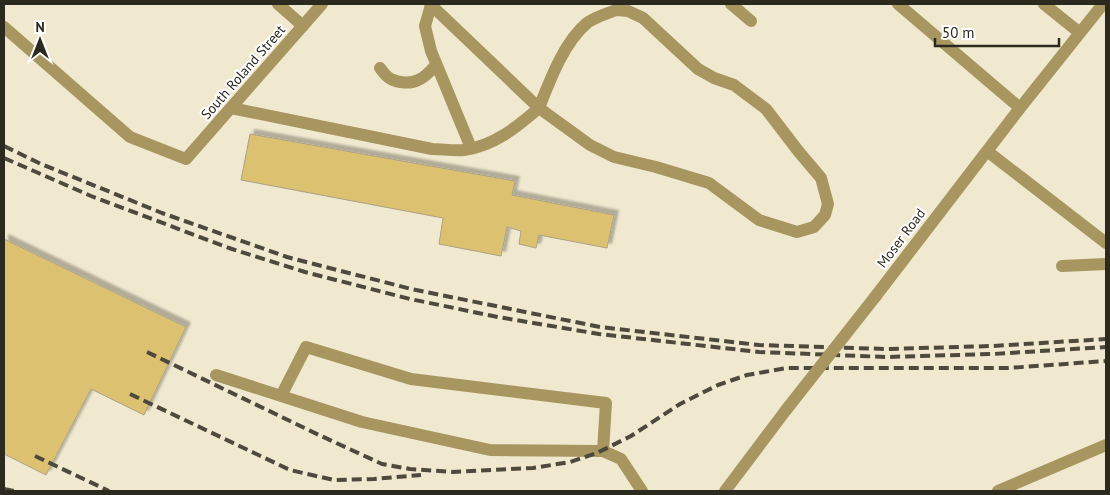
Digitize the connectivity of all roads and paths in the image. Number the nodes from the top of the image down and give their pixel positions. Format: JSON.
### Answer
{"nodes":[{"id":1,"x":278,"y":4,"type":"edge"},
{"id":2,"x":322,"y":4,"type":"edge"},
{"id":3,"x":430,"y":4,"type":"edge"},
{"id":4,"x":731,"y":4,"type":"edge"},
{"id":5,"x":898,"y":4,"type":"edge"},
{"id":6,"x":1044,"y":4,"type":"edge"},
{"id":7,"x":1102,"y":4,"type":"edge"},
{"id":8,"x":750,"y":21,"type":"dead end"},
{"id":9,"x":304,"y":26,"type":"junction"},
{"id":10,"x":4,"y":27,"type":"edge"},
{"id":11,"x":1080,"y":33,"type":"junction"},
{"id":12,"x":436,"y":65,"type":"junction"},
{"id":13,"x":380,"y":68,"type":"dead end"},
{"id":14,"x":231,"y":108,"type":"junction"},
{"id":15,"x":539,"y":108,"type":"junction"},
{"id":16,"x":1020,"y":108,"type":"junction"},
{"id":17,"x":471,"y":148,"type":"junction"},
{"id":18,"x":987,"y":151,"type":"junction"},
{"id":19,"x":1106,"y":243,"type":"edge"},
{"id":20,"x":1106,"y":264,"type":"edge"},
{"id":21,"x":1062,"y":266,"type":"dead end"},
{"id":22,"x":216,"y":375,"type":"dead end"},
{"id":23,"x":281,"y":396,"type":"junction"},
{"id":24,"x":1106,"y":445,"type":"edge"},
{"id":25,"x":603,"y":451,"type":"junction"},
{"id":26,"x":642,"y":491,"type":"edge"},
{"id":27,"x":725,"y":491,"type":"edge"},
{"id":28,"x":998,"y":491,"type":"edge"}],
"edges":[{"from":1,"to":9,"type":"street"},
{"from":2,"to":9,"type":"street","name":"South Roland Street"},
{"from":3,"to":12,"type":"street"},
{"from":3,"to":15,"type":"street"},
{"from":4,"to":8,"type":"street"},
{"from":5,"to":16,"type":"street"},
{"from":6,"to":11,"type":"street"},
{"from":7,"to":11,"type":"street","name":"Moser Road"},
{"from":9,"to":14,"type":"street","name":"South Roland Street"},
{"from":10,"to":14,"type":"street","name":"South Roland Street"},
{"from":11,"to":16,"type":"street","name":"Moser Road"},
{"from":12,"to":13,"type":"street"},
{"from":12,"to":17,"type":"street"},
{"from":14,"to":17,"type":"street"},
{"from":15,"to":15,"type":"street"},
{"from":15,"to":17,"type":"street"},
{"from":16,"to":18,"type":"street","name":"Moser Road"},
{"from":18,"to":19,"type":"street"},
{"from":18,"to":27,"type":"street","name":"Moser Road","bridge":true},
{"from":20,"to":21,"type":"street"},
{"from":22,"to":23,"type":"street"},
{"from":23,"to":25,"type":"street"},
{"from":23,"to":25,"type":"street"},
{"from":24,"to":28,"type":"street"},
{"from":25,"to":26,"type":"street"}]}
